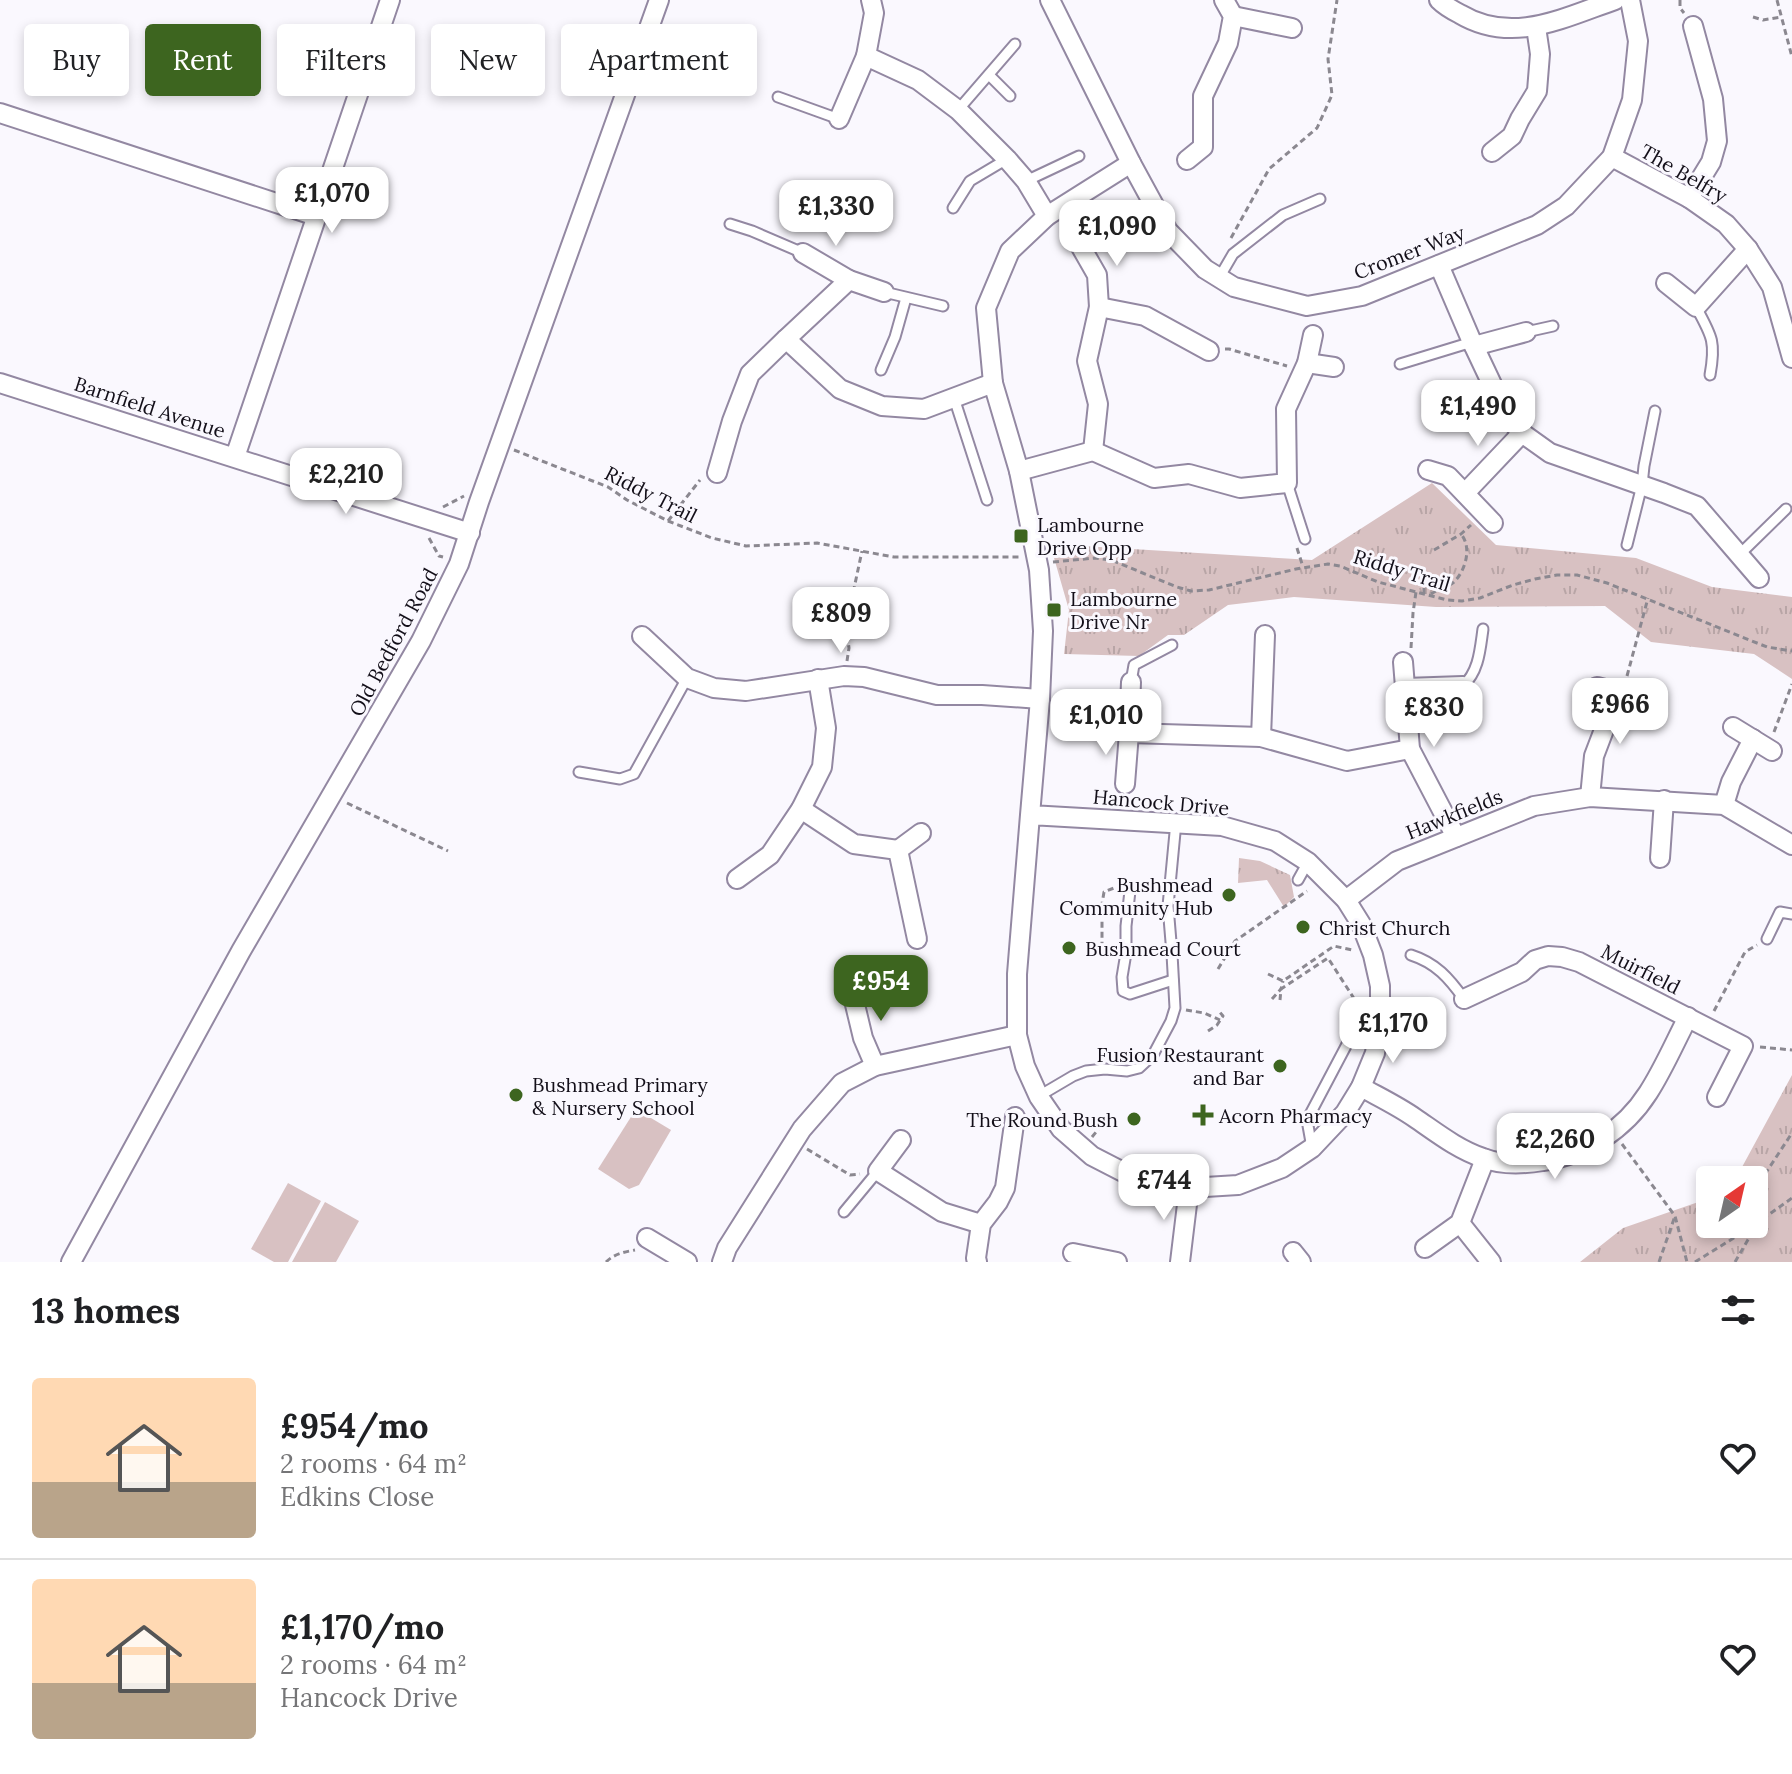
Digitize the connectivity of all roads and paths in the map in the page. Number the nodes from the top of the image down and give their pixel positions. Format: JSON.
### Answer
{"nodes":[{"id":1,"x":390,"y":0,"type":"edge"},
{"id":2,"x":659,"y":0,"type":"edge"},
{"id":3,"x":871,"y":0,"type":"edge"},
{"id":4,"x":1050,"y":0,"type":"edge"},
{"id":5,"x":1337,"y":0,"type":"edge"},
{"id":6,"x":1439,"y":0,"type":"edge"},
{"id":7,"x":1615,"y":0,"type":"edge"},
{"id":8,"x":1630,"y":0,"type":"edge"},
{"id":9,"x":1777,"y":0,"type":"edge"},
{"id":10,"x":1229,"y":8,"type":"edge"},
{"id":11,"x":1753,"y":17,"type":"dead end"},
{"id":12,"x":1782,"y":17,"type":"junction"},
{"id":13,"x":1693,"y":26,"type":"dead end"},
{"id":14,"x":1536,"y":27,"type":"junction"},
{"id":15,"x":1292,"y":28,"type":"dead end"},
{"id":16,"x":1015,"y":44,"type":"dead end"},
{"id":17,"x":866,"y":56,"type":"junction"},
{"id":18,"x":1792,"y":57,"type":"edge"},
{"id":19,"x":989,"y":75,"type":"junction"},
{"id":20,"x":1010,"y":96,"type":"dead end"},
{"id":21,"x":778,"y":97,"type":"dead end"},
{"id":22,"x":958,"y":110,"type":"junction"},
{"id":23,"x":0,"y":113,"type":"edge"},
{"id":24,"x":839,"y":119,"type":"joint"},
{"id":25,"x":1492,"y":152,"type":"dead end"},
{"id":26,"x":1079,"y":156,"type":"dead end"},
{"id":27,"x":1612,"y":157,"type":"junction"},
{"id":28,"x":1007,"y":159,"type":"junction"},
{"id":29,"x":1187,"y":160,"type":"dead end"},
{"id":30,"x":1131,"y":163,"type":"junction"},
{"id":31,"x":1026,"y":181,"type":"junction"},
{"id":32,"x":1689,"y":198,"type":"junction"},
{"id":33,"x":1320,"y":199,"type":"dead end"},
{"id":34,"x":953,"y":208,"type":"dead end"},
{"id":35,"x":316,"y":216,"type":"junction"},
{"id":36,"x":1047,"y":216,"type":"junction"},
{"id":37,"x":730,"y":224,"type":"dead end"},
{"id":38,"x":1081,"y":247,"type":"dead end"},
{"id":39,"x":1748,"y":249,"type":"junction"},
{"id":40,"x":803,"y":253,"type":"joint"},
{"id":41,"x":1233,"y":254,"type":"junction"},
{"id":42,"x":1439,"y":265,"type":"junction"},
{"id":43,"x":1219,"y":278,"type":"junction"},
{"id":44,"x":849,"y":280,"type":"junction"},
{"id":45,"x":1666,"y":283,"type":"dead end"},
{"id":46,"x":884,"y":292,"type":"joint"},
{"id":47,"x":906,"y":298,"type":"junction"},
{"id":48,"x":943,"y":306,"type":"dead end"},
{"id":49,"x":1099,"y":307,"type":"junction"},
{"id":50,"x":1696,"y":307,"type":"junction"},
{"id":51,"x":1553,"y":326,"type":"dead end"},
{"id":52,"x":1526,"y":332,"type":"joint"},
{"id":53,"x":1313,"y":335,"type":"dead end"},
{"id":54,"x":786,"y":339,"type":"junction"},
{"id":55,"x":1473,"y":344,"type":"junction"},
{"id":56,"x":1209,"y":351,"type":"joint"},
{"id":57,"x":1792,"y":358,"type":"edge"},
{"id":58,"x":1400,"y":364,"type":"dead end"},
{"id":59,"x":1305,"y":367,"type":"junction"},
{"id":60,"x":1334,"y":367,"type":"dead end"},
{"id":61,"x":881,"y":370,"type":"dead end"},
{"id":62,"x":1710,"y":375,"type":"dead end"},
{"id":63,"x":0,"y":383,"type":"edge"},
{"id":64,"x":993,"y":383,"type":"junction"},
{"id":65,"x":954,"y":398,"type":"junction"},
{"id":66,"x":1655,"y":411,"type":"dead end"},
{"id":67,"x":1522,"y":433,"type":"junction"},
{"id":68,"x":513,"y":450,"type":"dead end"},
{"id":69,"x":1093,"y":451,"type":"junction"},
{"id":70,"x":235,"y":457,"type":"junction"},
{"id":71,"x":1428,"y":470,"type":"dead end"},
{"id":72,"x":1019,"y":471,"type":"junction"},
{"id":73,"x":717,"y":473,"type":"joint"},
{"id":74,"x":1287,"y":483,"type":"junction"},
{"id":75,"x":1642,"y":485,"type":"junction"},
{"id":76,"x":1465,"y":493,"type":"junction"},
{"id":77,"x":987,"y":500,"type":"dead end"},
{"id":78,"x":1786,"y":509,"type":"dead end"},
{"id":79,"x":1488,"y":518,"type":"joint"},
{"id":80,"x":668,"y":521,"type":"junction"},
{"id":81,"x":470,"y":533,"type":"junction"},
{"id":82,"x":1461,"y":534,"type":"junction"},
{"id":83,"x":1305,"y":539,"type":"dead end"},
{"id":84,"x":1627,"y":545,"type":"dead end"},
{"id":85,"x":1434,"y":550,"type":"dead end"},
{"id":86,"x":862,"y":551,"type":"junction"},
{"id":87,"x":1739,"y":555,"type":"junction"},
{"id":88,"x":1053,"y":569,"type":"dead end"},
{"id":89,"x":1021,"y":571,"type":"dead end"},
{"id":90,"x":1424,"y":578,"type":"dead end"},
{"id":91,"x":1759,"y":578,"type":"dead end"},
{"id":92,"x":1416,"y":592,"type":"junction"},
{"id":93,"x":1424,"y":594,"type":"junction"},
{"id":94,"x":1430,"y":596,"type":"junction"},
{"id":95,"x":1648,"y":598,"type":"junction"},
{"id":96,"x":1483,"y":629,"type":"dead end"},
{"id":97,"x":1265,"y":635,"type":"dead end"},
{"id":98,"x":642,"y":636,"type":"dead end"},
{"id":99,"x":1172,"y":645,"type":"dead end"},
{"id":100,"x":1792,"y":651,"type":"edge"},
{"id":101,"x":1403,"y":662,"type":"joint"},
{"id":102,"x":844,"y":676,"type":"junction"},
{"id":103,"x":687,"y":678,"type":"junction"},
{"id":104,"x":818,"y":679,"type":"junction"},
{"id":105,"x":1131,"y":682,"type":"joint"},
{"id":106,"x":1792,"y":684,"type":"edge"},
{"id":107,"x":1463,"y":686,"type":"joint"},
{"id":108,"x":1405,"y":688,"type":"junction"},
{"id":109,"x":1617,"y":692,"type":"joint"},
{"id":110,"x":1040,"y":699,"type":"junction"},
{"id":111,"x":1072,"y":704,"type":"dead end"},
{"id":112,"x":1130,"y":707,"type":"junction"},
{"id":113,"x":1733,"y":727,"type":"dead end"},
{"id":114,"x":1129,"y":733,"type":"junction"},
{"id":115,"x":1261,"y":737,"type":"junction"},
{"id":116,"x":1764,"y":746,"type":"junction"},
{"id":117,"x":1410,"y":749,"type":"junction"},
{"id":118,"x":579,"y":772,"type":"dead end"},
{"id":119,"x":1125,"y":784,"type":"dead end"},
{"id":120,"x":1590,"y":797,"type":"junction"},
{"id":121,"x":1664,"y":800,"type":"junction"},
{"id":122,"x":344,"y":801,"type":"dead end"},
{"id":123,"x":1724,"y":805,"type":"junction"},
{"id":124,"x":801,"y":809,"type":"junction"},
{"id":125,"x":1030,"y":815,"type":"junction"},
{"id":126,"x":1176,"y":822,"type":"junction"},
{"id":127,"x":921,"y":833,"type":"dead end"},
{"id":128,"x":1456,"y":837,"type":"junction"},
{"id":129,"x":1792,"y":845,"type":"edge"},
{"id":130,"x":898,"y":850,"type":"junction"},
{"id":131,"x":448,"y":851,"type":"dead end"},
{"id":132,"x":1660,"y":858,"type":"dead end"},
{"id":133,"x":1308,"y":862,"type":"junction"},
{"id":134,"x":737,"y":879,"type":"dead end"},
{"id":135,"x":1298,"y":880,"type":"joint"},
{"id":136,"x":1130,"y":891,"type":"junction"},
{"id":137,"x":1162,"y":893,"type":"dead end"},
{"id":138,"x":1346,"y":900,"type":"junction"},
{"id":139,"x":1792,"y":914,"type":"edge"},
{"id":140,"x":917,"y":939,"type":"dead end"},
{"id":141,"x":1767,"y":939,"type":"joint"},
{"id":142,"x":1126,"y":953,"type":"junction"},
{"id":143,"x":1373,"y":955,"type":"junction"},
{"id":144,"x":1411,"y":955,"type":"dead end"},
{"id":145,"x":1218,"y":969,"type":"dead end"},
{"id":146,"x":1268,"y":974,"type":"dead end"},
{"id":147,"x":1173,"y":980,"type":"junction"},
{"id":148,"x":1283,"y":981,"type":"junction"},
{"id":149,"x":1281,"y":989,"type":"junction"},
{"id":150,"x":852,"y":992,"type":"dead end"},
{"id":151,"x":1272,"y":999,"type":"dead end"},
{"id":152,"x":1464,"y":999,"type":"joint"},
{"id":153,"x":1280,"y":1000,"type":"dead end"},
{"id":154,"x":1175,"y":1008,"type":"junction"},
{"id":155,"x":1218,"y":1010,"type":"dead end"},
{"id":156,"x":1374,"y":1017,"type":"junction"},
{"id":157,"x":1688,"y":1017,"type":"junction"},
{"id":158,"x":1220,"y":1020,"type":"junction"},
{"id":159,"x":1706,"y":1027,"type":"junction"},
{"id":160,"x":1208,"y":1031,"type":"dead end"},
{"id":161,"x":1017,"y":1035,"type":"junction"},
{"id":162,"x":1743,"y":1046,"type":"junction"},
{"id":163,"x":1792,"y":1050,"type":"edge"},
{"id":164,"x":875,"y":1066,"type":"junction"},
{"id":165,"x":1361,"y":1087,"type":"junction"},
{"id":166,"x":1039,"y":1097,"type":"junction"},
{"id":167,"x":1717,"y":1097,"type":"dead end"},
{"id":168,"x":1015,"y":1117,"type":"dead end"},
{"id":169,"x":1613,"y":1131,"type":"junction"},
{"id":170,"x":1792,"y":1133,"type":"edge"},
{"id":171,"x":901,"y":1140,"type":"dead end"},
{"id":172,"x":793,"y":1141,"type":"junction"},
{"id":173,"x":1312,"y":1148,"type":"junction"},
{"id":174,"x":1485,"y":1159,"type":"junction"},
{"id":175,"x":1768,"y":1170,"type":"edge"},
{"id":176,"x":878,"y":1171,"type":"junction"},
{"id":177,"x":1189,"y":1188,"type":"junction"},
{"id":178,"x":1792,"y":1198,"type":"edge"},
{"id":179,"x":844,"y":1212,"type":"dead end"},
{"id":180,"x":1768,"y":1215,"type":"edge"},
{"id":181,"x":1675,"y":1216,"type":"junction"},
{"id":182,"x":1460,"y":1223,"type":"junction"},
{"id":183,"x":981,"y":1224,"type":"junction"},
{"id":184,"x":1734,"y":1238,"type":"edge"},
{"id":185,"x":1749,"y":1238,"type":"edge"},
{"id":186,"x":644,"y":1244,"type":"joint"},
{"id":187,"x":1425,"y":1248,"type":"dead end"},
{"id":188,"x":1073,"y":1253,"type":"dead end"},
{"id":189,"x":71,"y":1262,"type":"edge"},
{"id":190,"x":606,"y":1262,"type":"edge"},
{"id":191,"x":687,"y":1262,"type":"edge"},
{"id":192,"x":722,"y":1262,"type":"edge"},
{"id":193,"x":977,"y":1262,"type":"edge"},
{"id":194,"x":1117,"y":1262,"type":"edge"},
{"id":195,"x":1180,"y":1262,"type":"edge"},
{"id":196,"x":1491,"y":1262,"type":"edge"},
{"id":197,"x":1659,"y":1262,"type":"edge"},
{"id":198,"x":1687,"y":1262,"type":"edge"},
{"id":199,"x":1695,"y":1262,"type":"edge"},
{"id":200,"x":1735,"y":1262,"type":"edge"}],
"edges":[{"from":1,"to":35,"type":"street"},
{"from":2,"to":81,"type":"street","name":"Old Bedford Road"},
{"from":3,"to":17,"type":"street"},
{"from":4,"to":30,"type":"street","name":"Cromer Way"},
{"from":5,"to":41,"type":"path"},
{"from":6,"to":14,"type":"street"},
{"from":7,"to":14,"type":"street"},
{"from":8,"to":27,"type":"street","name":"Cromer Way"},
{"from":9,"to":12,"type":"path"},
{"from":10,"to":15,"type":"street"},
{"from":10,"to":29,"type":"street"},
{"from":11,"to":12,"type":"path"},
{"from":12,"to":18,"type":"path"},
{"from":13,"to":32,"type":"street"},
{"from":14,"to":25,"type":"street"},
{"from":16,"to":19,"type":"lane"},
{"from":17,"to":22,"type":"street"},
{"from":17,"to":24,"type":"street"},
{"from":19,"to":20,"type":"lane"},
{"from":19,"to":22,"type":"lane"},
{"from":21,"to":24,"type":"lane"},
{"from":22,"to":28,"type":"street"},
{"from":23,"to":35,"type":"street"},
{"from":26,"to":31,"type":"lane"},
{"from":27,"to":32,"type":"street","name":"The Belfry"},
{"from":27,"to":42,"type":"street","name":"Cromer Way"},
{"from":28,"to":31,"type":"street"},
{"from":28,"to":34,"type":"lane"},
{"from":30,"to":36,"type":"street","name":"Hancock Drive"},
{"from":30,"to":43,"type":"street","name":"Cromer Way"},
{"from":31,"to":36,"type":"street"},
{"from":32,"to":39,"type":"street","name":"The Belfry"},
{"from":33,"to":41,"type":"lane"},
{"from":35,"to":70,"type":"street"},
{"from":36,"to":64,"type":"street","name":"Hancock Drive"},
{"from":37,"to":40,"type":"lane"},
{"from":38,"to":49,"type":"street"},
{"from":39,"to":50,"type":"street"},
{"from":39,"to":57,"type":"street","name":"The Belfry"},
{"from":40,"to":44,"type":"street"},
{"from":41,"to":43,"type":"lane"},
{"from":42,"to":43,"type":"street","name":"Cromer Way"},
{"from":42,"to":55,"type":"street"},
{"from":44,"to":46,"type":"street"},
{"from":44,"to":54,"type":"street"},
{"from":45,"to":50,"type":"street"},
{"from":46,"to":47,"type":"lane"},
{"from":47,"to":48,"type":"lane"},
{"from":47,"to":61,"type":"lane"},
{"from":49,"to":56,"type":"street"},
{"from":49,"to":69,"type":"street"},
{"from":50,"to":62,"type":"lane"},
{"from":51,"to":52,"type":"lane"},
{"from":52,"to":55,"type":"street"},
{"from":53,"to":59,"type":"street"},
{"from":54,"to":65,"type":"street"},
{"from":54,"to":73,"type":"street"},
{"from":55,"to":58,"type":"lane"},
{"from":55,"to":67,"type":"street"},
{"from":56,"to":59,"type":"path"},
{"from":59,"to":60,"type":"street"},
{"from":59,"to":74,"type":"street"},
{"from":63,"to":70,"type":"street","name":"Barnfield Avenue"},
{"from":64,"to":65,"type":"street"},
{"from":64,"to":72,"type":"street","name":"Hancock Drive"},
{"from":65,"to":77,"type":"lane"},
{"from":66,"to":75,"type":"lane"},
{"from":67,"to":75,"type":"street"},
{"from":67,"to":76,"type":"street"},
{"from":68,"to":80,"type":"path","name":"Riddy Trail"},
{"from":69,"to":72,"type":"street"},
{"from":69,"to":74,"type":"street"},
{"from":70,"to":81,"type":"street","name":"Barnfield Avenue"},
{"from":71,"to":76,"type":"street"},
{"from":72,"to":110,"type":"street","name":"Hancock Drive"},
{"from":73,"to":80,"type":"path"},
{"from":74,"to":83,"type":"lane"},
{"from":75,"to":84,"type":"lane"},
{"from":75,"to":87,"type":"street"},
{"from":76,"to":79,"type":"street"},
{"from":78,"to":87,"type":"lane"},
{"from":79,"to":82,"type":"path"},
{"from":80,"to":86,"type":"path","name":"Riddy Trail"},
{"from":81,"to":189,"type":"street","name":"Old Bedford Road"},
{"from":82,"to":85,"type":"path"},
{"from":82,"to":94,"type":"path"},
{"from":86,"to":89,"type":"path","name":"Riddy Trail"},
{"from":86,"to":102,"type":"path"},
{"from":87,"to":91,"type":"street"},
{"from":88,"to":92,"type":"path","name":"Riddy Trail"},
{"from":90,"to":93,"type":"path"},
{"from":92,"to":93,"type":"path","name":"Riddy Trail"},
{"from":92,"to":101,"type":"path"},
{"from":93,"to":94,"type":"path","name":"Riddy Trail"},
{"from":94,"to":95,"type":"path","name":"Riddy Trail"},
{"from":95,"to":100,"type":"path","name":"Riddy Trail"},
{"from":95,"to":109,"type":"path"},
{"from":96,"to":107,"type":"lane"},
{"from":97,"to":115,"type":"street"},
{"from":98,"to":103,"type":"street"},
{"from":99,"to":105,"type":"lane"},
{"from":101,"to":108,"type":"street"},
{"from":102,"to":104,"type":"street"},
{"from":102,"to":110,"type":"street"},
{"from":103,"to":104,"type":"street"},
{"from":103,"to":118,"type":"lane"},
{"from":104,"to":124,"type":"street"},
{"from":105,"to":112,"type":"street"},
{"from":106,"to":116,"type":"path"},
{"from":107,"to":108,"type":"street"},
{"from":108,"to":117,"type":"street"},
{"from":109,"to":120,"type":"street"},
{"from":110,"to":125,"type":"street","name":"Hancock Drive"},
{"from":111,"to":112,"type":"lane"},
{"from":112,"to":114,"type":"street"},
{"from":113,"to":116,"type":"street"},
{"from":114,"to":115,"type":"street"},
{"from":114,"to":119,"type":"street"},
{"from":115,"to":117,"type":"street"},
{"from":116,"to":123,"type":"street"},
{"from":117,"to":128,"type":"street"},
{"from":120,"to":121,"type":"street","name":"Hawkfields"},
{"from":120,"to":128,"type":"street","name":"Hawkfields"},
{"from":121,"to":123,"type":"street","name":"Hawkfields"},
{"from":121,"to":132,"type":"street"},
{"from":122,"to":131,"type":"path"},
{"from":123,"to":129,"type":"street","name":"Hawkfields"},
{"from":124,"to":130,"type":"street"},
{"from":124,"to":134,"type":"street"},
{"from":125,"to":126,"type":"street","name":"Hancock Drive"},
{"from":125,"to":161,"type":"street","name":"Hancock Drive"},
{"from":126,"to":133,"type":"street","name":"Hancock Drive"},
{"from":126,"to":147,"type":"lane"},
{"from":127,"to":130,"type":"street"},
{"from":128,"to":138,"type":"street","name":"Hawkfields"},
{"from":130,"to":140,"type":"street"},
{"from":133,"to":135,"type":"lane"},
{"from":133,"to":138,"type":"street","name":"Hancock Drive"},
{"from":135,"to":145,"type":"path"},
{"from":136,"to":137,"type":"path"},
{"from":136,"to":142,"type":"lane"},
{"from":136,"to":142,"type":"path"},
{"from":138,"to":143,"type":"street","name":"Hancock Drive"},
{"from":139,"to":141,"type":"lane"},
{"from":141,"to":159,"type":"path"},
{"from":142,"to":147,"type":"lane"},
{"from":143,"to":148,"type":"path"},
{"from":143,"to":156,"type":"street","name":"Hancock Drive"},
{"from":144,"to":152,"type":"lane"},
{"from":146,"to":148,"type":"path"},
{"from":147,"to":154,"type":"lane"},
{"from":148,"to":149,"type":"path"},
{"from":149,"to":151,"type":"path"},
{"from":149,"to":153,"type":"path"},
{"from":149,"to":156,"type":"path"},
{"from":150,"to":164,"type":"street"},
{"from":152,"to":157,"type":"street","name":"Muirfield"},
{"from":154,"to":158,"type":"path"},
{"from":154,"to":166,"type":"lane"},
{"from":155,"to":158,"type":"path"},
{"from":156,"to":165,"type":"street","name":"Hancock Drive"},
{"from":156,"to":173,"type":"lane"},
{"from":157,"to":159,"type":"street","name":"Muirfield"},
{"from":157,"to":169,"type":"street"},
{"from":158,"to":160,"type":"path"},
{"from":159,"to":162,"type":"street","name":"Muirfield"},
{"from":161,"to":164,"type":"street"},
{"from":161,"to":166,"type":"street","name":"Hancock Drive"},
{"from":162,"to":163,"type":"path"},
{"from":162,"to":167,"type":"street"},
{"from":164,"to":172,"type":"street"},
{"from":165,"to":173,"type":"street","name":"Hancock Drive"},
{"from":165,"to":174,"type":"street"},
{"from":166,"to":177,"type":"street","name":"Hancock Drive"},
{"from":168,"to":183,"type":"street"},
{"from":169,"to":174,"type":"street"},
{"from":169,"to":181,"type":"path"},
{"from":170,"to":175,"type":"path"},
{"from":171,"to":176,"type":"street"},
{"from":172,"to":176,"type":"path"},
{"from":172,"to":192,"type":"street"},
{"from":173,"to":177,"type":"street","name":"Hancock Drive"},
{"from":174,"to":182,"type":"street"},
{"from":176,"to":179,"type":"lane"},
{"from":176,"to":183,"type":"street"},
{"from":177,"to":195,"type":"street"},
{"from":178,"to":180,"type":"path"},
{"from":181,"to":197,"type":"path"},
{"from":181,"to":198,"type":"path"},
{"from":182,"to":187,"type":"street"},
{"from":182,"to":196,"type":"street"},
{"from":183,"to":193,"type":"street"},
{"from":184,"to":199,"type":"path"},
{"from":185,"to":200,"type":"path"},
{"from":186,"to":190,"type":"path"},
{"from":186,"to":191,"type":"street"},
{"from":188,"to":194,"type":"street"}]}
